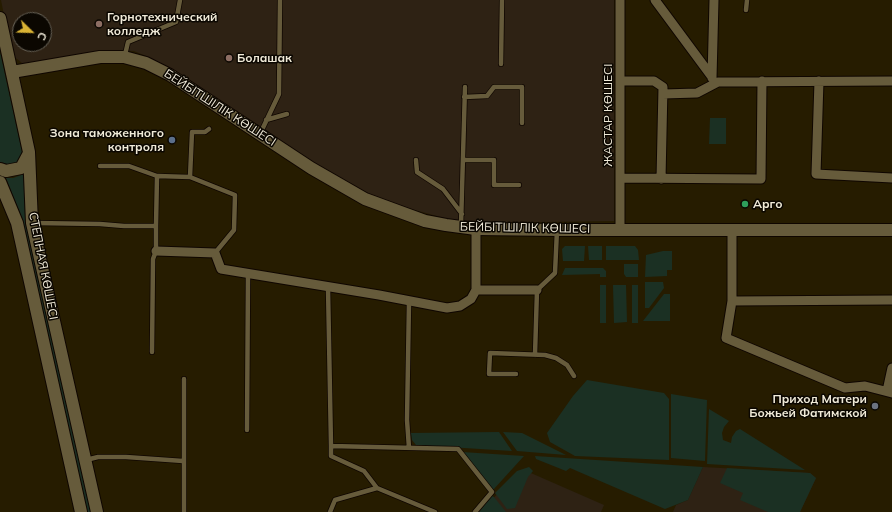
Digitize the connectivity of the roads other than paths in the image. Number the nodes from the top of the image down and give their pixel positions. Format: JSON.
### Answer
{"nodes":[{"id":1,"x":180,"y":0,"type":"edge"},
{"id":2,"x":280,"y":0,"type":"edge"},
{"id":3,"x":502,"y":0,"type":"edge"},
{"id":4,"x":620,"y":0,"type":"edge"},
{"id":5,"x":655,"y":0,"type":"edge"},
{"id":6,"x":746,"y":0,"type":"edge"},
{"id":7,"x":713,"y":1,"type":"edge"},
{"id":8,"x":746,"y":10,"type":"dead end"},
{"id":9,"x":0,"y":18,"type":"edge"},
{"id":10,"x":124,"y":57,"type":"junction"},
{"id":11,"x":501,"y":64,"type":"dead end"},
{"id":12,"x":12,"y":72,"type":"junction"},
{"id":13,"x":715,"y":80,"type":"junction"},
{"id":14,"x":892,"y":80,"type":"edge"},
{"id":15,"x":620,"y":81,"type":"junction"},
{"id":16,"x":762,"y":81,"type":"junction"},
{"id":17,"x":819,"y":81,"type":"junction"},
{"id":18,"x":465,"y":87,"type":"dead end"},
{"id":19,"x":662,"y":94,"type":"junction"},
{"id":20,"x":464,"y":97,"type":"junction"},
{"id":21,"x":288,"y":114,"type":"dead end"},
{"id":22,"x":266,"y":120,"type":"junction"},
{"id":23,"x":522,"y":123,"type":"dead end"},
{"id":24,"x":208,"y":128,"type":"dead end"},
{"id":25,"x":260,"y":134,"type":"junction"},
{"id":26,"x":29,"y":152,"type":"junction"},
{"id":27,"x":416,"y":160,"type":"dead end"},
{"id":28,"x":463,"y":160,"type":"junction"},
{"id":29,"x":100,"y":166,"type":"dead end"},
{"id":30,"x":0,"y":169,"type":"edge"},
{"id":31,"x":157,"y":176,"type":"junction"},
{"id":32,"x":190,"y":177,"type":"junction"},
{"id":33,"x":620,"y":178,"type":"junction"},
{"id":34,"x":892,"y":178,"type":"edge"},
{"id":35,"x":661,"y":179,"type":"junction"},
{"id":36,"x":0,"y":182,"type":"edge"},
{"id":37,"x":519,"y":185,"type":"dead end"},
{"id":38,"x":462,"y":214,"type":"junction"},
{"id":39,"x":32,"y":223,"type":"junction"},
{"id":40,"x":156,"y":226,"type":"junction"},
{"id":41,"x":461,"y":227,"type":"junction"},
{"id":42,"x":476,"y":229,"type":"junction"},
{"id":43,"x":620,"y":229,"type":"junction"},
{"id":44,"x":557,"y":230,"type":"junction"},
{"id":45,"x":892,"y":230,"type":"edge"},
{"id":46,"x":732,"y":231,"type":"junction"},
{"id":47,"x":156,"y":251,"type":"junction"},
{"id":48,"x":215,"y":253,"type":"junction"},
{"id":49,"x":248,"y":274,"type":"junction"},
{"id":50,"x":328,"y":286,"type":"junction"},
{"id":51,"x":476,"y":290,"type":"junction"},
{"id":52,"x":537,"y":290,"type":"junction"},
{"id":53,"x":892,"y":300,"type":"edge"},
{"id":54,"x":732,"y":301,"type":"junction"},
{"id":55,"x":409,"y":302,"type":"junction"},
{"id":56,"x":152,"y":352,"type":"dead end"},
{"id":57,"x":535,"y":355,"type":"junction"},
{"id":58,"x":892,"y":368,"type":"edge"},
{"id":59,"x":516,"y":374,"type":"dead end"},
{"id":60,"x":574,"y":376,"type":"dead end"},
{"id":61,"x":184,"y":379,"type":"dead end"},
{"id":62,"x":890,"y":392,"type":"edge"},
{"id":63,"x":247,"y":430,"type":"dead end"},
{"id":64,"x":331,"y":446,"type":"junction"},
{"id":65,"x":410,"y":448,"type":"junction"},
{"id":66,"x":86,"y":460,"type":"junction"},
{"id":67,"x":183,"y":461,"type":"junction"},
{"id":68,"x":377,"y":488,"type":"junction"},
{"id":69,"x":331,"y":511,"type":"edge"},
{"id":70,"x":81,"y":512,"type":"edge"},
{"id":71,"x":97,"y":512,"type":"edge"},
{"id":72,"x":184,"y":512,"type":"edge"},
{"id":73,"x":435,"y":512,"type":"edge"},
{"id":74,"x":475,"y":512,"type":"edge"}],
"edges":[{"from":1,"to":10,"type":"lane"},
{"from":2,"to":22,"type":"lane"},
{"from":3,"to":11,"type":"lane"},
{"from":4,"to":15,"type":"street","name":"ЖАСТАР КӨШЕСІ"},
{"from":5,"to":13,"type":"street"},
{"from":6,"to":8,"type":"lane"},
{"from":7,"to":13,"type":"street"},
{"from":9,"to":12,"type":"street","name":"СТЕПНАЯ КӨШЕСІ"},
{"from":10,"to":12,"type":"street","name":"БЕЙБІТШІЛІК КӨШЕСІ"},
{"from":10,"to":25,"type":"street","name":"БЕЙБІТШІЛІК КӨШЕСІ"},
{"from":12,"to":26,"type":"street","name":"СТЕПНАЯ КӨШЕСІ"},
{"from":13,"to":16,"type":"street"},
{"from":13,"to":19,"type":"street"},
{"from":14,"to":17,"type":"street"},
{"from":15,"to":19,"type":"street"},
{"from":15,"to":33,"type":"street","name":"ЖАСТАР КӨШЕСІ"},
{"from":16,"to":17,"type":"street"},
{"from":16,"to":35,"type":"street"},
{"from":17,"to":34,"type":"street"},
{"from":18,"to":20,"type":"lane"},
{"from":19,"to":35,"type":"street"},
{"from":20,"to":23,"type":"lane"},
{"from":20,"to":28,"type":"lane"},
{"from":21,"to":22,"type":"lane"},
{"from":22,"to":25,"type":"lane"},
{"from":24,"to":32,"type":"lane"},
{"from":25,"to":41,"type":"street","name":"БЕЙБІТШІЛІК КӨШЕСІ"},
{"from":26,"to":30,"type":"street"},
{"from":26,"to":39,"type":"street","name":"СТЕПНАЯ КӨШЕСІ"},
{"from":27,"to":38,"type":"lane"},
{"from":28,"to":37,"type":"lane"},
{"from":28,"to":38,"type":"lane"},
{"from":29,"to":31,"type":"lane"},
{"from":31,"to":32,"type":"lane"},
{"from":31,"to":40,"type":"lane"},
{"from":32,"to":48,"type":"lane"},
{"from":33,"to":35,"type":"street"},
{"from":33,"to":43,"type":"street","name":"ЖАСТАР КӨШЕСІ"},
{"from":36,"to":70,"type":"street","name":"СТЕПНАЯ КӨШЕСІ"},
{"from":38,"to":41,"type":"lane"},
{"from":39,"to":40,"type":"lane"},
{"from":39,"to":66,"type":"street","name":"СТЕПНАЯ КӨШЕСІ"},
{"from":40,"to":47,"type":"lane"},
{"from":41,"to":42,"type":"street","name":"БЕЙБІТШІЛІК КӨШЕСІ"},
{"from":42,"to":44,"type":"street","name":"БЕЙБІТШІЛІК КӨШЕСІ"},
{"from":42,"to":51,"type":"street"},
{"from":43,"to":44,"type":"street","name":"БЕЙБІТШІЛІК КӨШЕСІ"},
{"from":43,"to":46,"type":"street","name":"БЕЙБІТШІЛІК КӨШЕСІ"},
{"from":44,"to":52,"type":"lane"},
{"from":45,"to":46,"type":"street","name":"БЕЙБІТШІЛІК КӨШЕСІ"},
{"from":46,"to":54,"type":"street"},
{"from":47,"to":48,"type":"street"},
{"from":47,"to":56,"type":"lane"},
{"from":48,"to":49,"type":"street"},
{"from":49,"to":50,"type":"street"},
{"from":49,"to":63,"type":"lane"},
{"from":50,"to":55,"type":"street"},
{"from":50,"to":64,"type":"lane"},
{"from":51,"to":52,"type":"street"},
{"from":51,"to":55,"type":"street"},
{"from":52,"to":57,"type":"lane"},
{"from":53,"to":54,"type":"street"},
{"from":54,"to":62,"type":"street"},
{"from":55,"to":65,"type":"lane"},
{"from":57,"to":59,"type":"lane"},
{"from":57,"to":60,"type":"lane"},
{"from":58,"to":62,"type":"street"},
{"from":61,"to":67,"type":"lane"},
{"from":64,"to":65,"type":"lane"},
{"from":64,"to":68,"type":"lane"},
{"from":65,"to":74,"type":"lane"},
{"from":66,"to":67,"type":"lane"},
{"from":66,"to":71,"type":"street","name":"СТЕПНАЯ КӨШЕСІ"},
{"from":67,"to":72,"type":"lane"},
{"from":68,"to":69,"type":"lane"},
{"from":68,"to":73,"type":"lane"}]}
